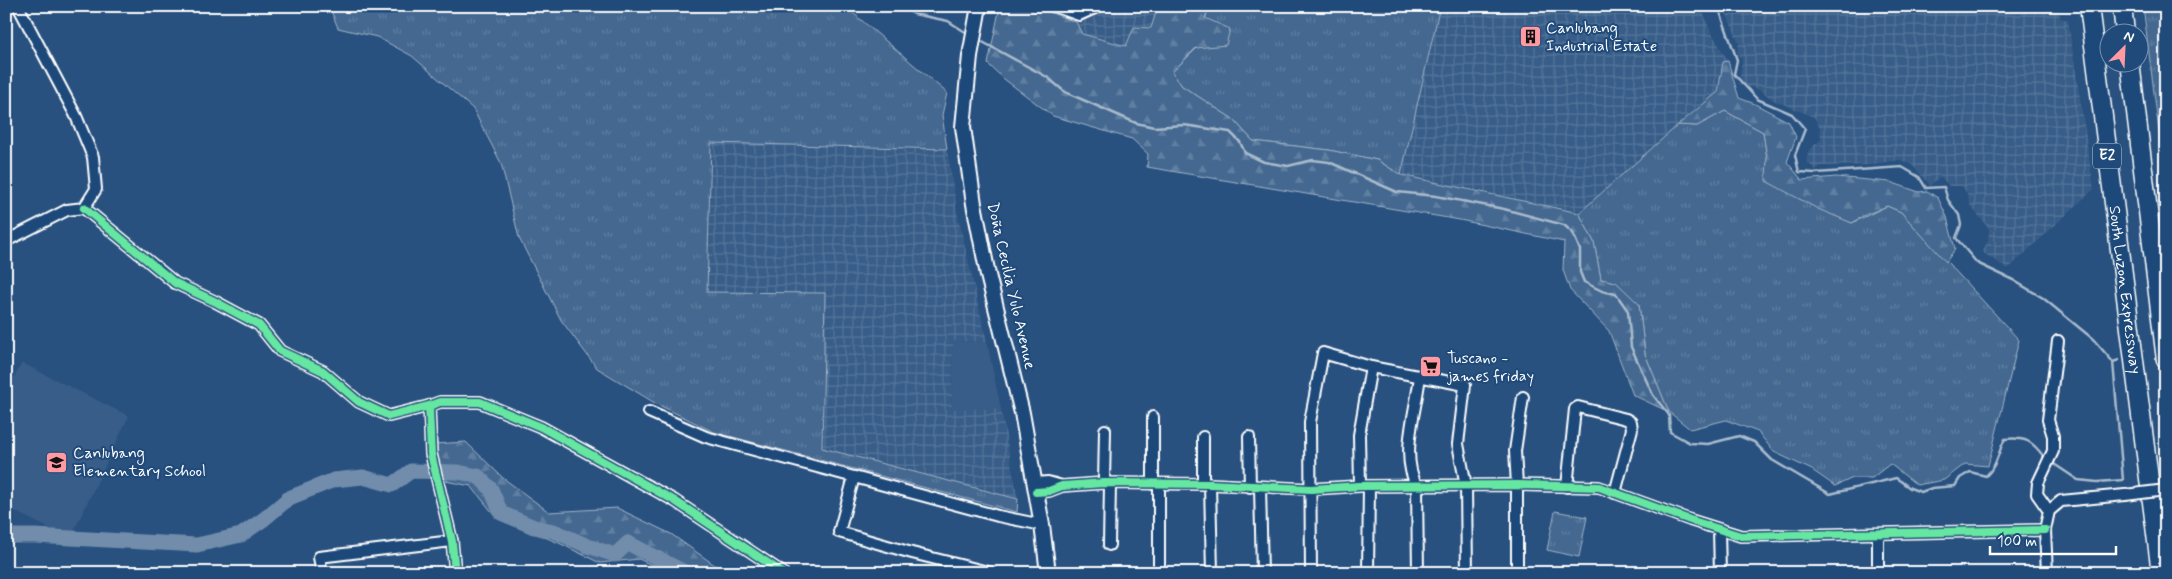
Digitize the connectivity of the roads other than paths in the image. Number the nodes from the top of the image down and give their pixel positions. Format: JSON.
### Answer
{"nodes":[{"id":1,"x":18,"y":6,"type":"edge"},
{"id":2,"x":1054,"y":6,"type":"edge"},
{"id":3,"x":1099,"y":6,"type":"edge"},
{"id":4,"x":2089,"y":6,"type":"edge"},
{"id":5,"x":2122,"y":6,"type":"edge"},
{"id":6,"x":979,"y":10,"type":"edge"},
{"id":7,"x":2124,"y":22,"type":"edge"},
{"id":8,"x":2131,"y":72,"type":"edge"},
{"id":9,"x":84,"y":208,"type":"junction"},
{"id":10,"x":6,"y":241,"type":"edge"},
{"id":11,"x":2058,"y":341,"type":"dead end"},
{"id":12,"x":2166,"y":360,"type":"edge"},
{"id":13,"x":1371,"y":367,"type":"junction"},
{"id":14,"x":1420,"y":375,"type":"junction"},
{"id":15,"x":1523,"y":397,"type":"dead end"},
{"id":16,"x":429,"y":406,"type":"junction"},
{"id":17,"x":648,"y":412,"type":"dead end"},
{"id":18,"x":1152,"y":417,"type":"dead end"},
{"id":19,"x":1104,"y":430,"type":"dead end"},
{"id":20,"x":1202,"y":437,"type":"dead end"},
{"id":21,"x":1250,"y":437,"type":"dead end"},
{"id":22,"x":854,"y":477,"type":"junction"},
{"id":23,"x":1107,"y":483,"type":"junction"},
{"id":24,"x":1156,"y":484,"type":"junction"},
{"id":25,"x":1207,"y":484,"type":"junction"},
{"id":26,"x":1517,"y":484,"type":"junction"},
{"id":27,"x":1364,"y":486,"type":"junction"},
{"id":28,"x":1417,"y":486,"type":"junction"},
{"id":29,"x":1466,"y":486,"type":"junction"},
{"id":30,"x":1255,"y":487,"type":"junction"},
{"id":31,"x":1567,"y":487,"type":"junction"},
{"id":32,"x":1036,"y":488,"type":"junction"},
{"id":33,"x":1310,"y":489,"type":"junction"},
{"id":34,"x":2166,"y":490,"type":"edge"},
{"id":35,"x":1614,"y":493,"type":"junction"},
{"id":36,"x":2048,"y":511,"type":"junction"},
{"id":37,"x":1042,"y":525,"type":"junction"},
{"id":38,"x":1719,"y":530,"type":"junction"},
{"id":39,"x":2045,"y":530,"type":"junction"},
{"id":40,"x":1878,"y":534,"type":"junction"},
{"id":41,"x":452,"y":541,"type":"junction"},
{"id":42,"x":1109,"y":545,"type":"dead end"},
{"id":43,"x":322,"y":573,"type":"edge"},
{"id":44,"x":455,"y":573,"type":"edge"},
{"id":45,"x":783,"y":573,"type":"edge"},
{"id":46,"x":992,"y":573,"type":"edge"},
{"id":47,"x":1048,"y":573,"type":"edge"},
{"id":48,"x":1159,"y":573,"type":"edge"},
{"id":49,"x":1212,"y":573,"type":"edge"},
{"id":50,"x":1262,"y":573,"type":"edge"},
{"id":51,"x":1311,"y":573,"type":"edge"},
{"id":52,"x":1368,"y":573,"type":"edge"},
{"id":53,"x":1418,"y":573,"type":"edge"},
{"id":54,"x":1467,"y":573,"type":"edge"},
{"id":55,"x":1517,"y":573,"type":"edge"},
{"id":56,"x":1720,"y":573,"type":"edge"},
{"id":57,"x":1878,"y":573,"type":"edge"},
{"id":58,"x":2047,"y":573,"type":"edge"},
{"id":59,"x":2161,"y":573,"type":"edge"}],
"edges":[{"from":1,"to":9,"type":"street"},
{"from":2,"to":3,"type":"street"},
{"from":4,"to":59,"type":"highway","name":"South Luzon Expressway","number":"E2"},
{"from":5,"to":7,"type":"highway"},
{"from":6,"to":32,"type":"main road","name":"Doña Cecilia Yulo Avenue"},
{"from":8,"to":12,"type":"highway","name":"South Luzon Expressway","number":"E2"},
{"from":9,"to":10,"type":"street"},
{"from":9,"to":16,"type":"street"},
{"from":11,"to":36,"type":"street"},
{"from":13,"to":14,"type":"street"},
{"from":13,"to":27,"type":"street"},
{"from":13,"to":33,"type":"street"},
{"from":14,"to":28,"type":"street"},
{"from":14,"to":29,"type":"street"},
{"from":15,"to":26,"type":"street"},
{"from":16,"to":41,"type":"street"},
{"from":16,"to":45,"type":"street"},
{"from":17,"to":22,"type":"street"},
{"from":18,"to":24,"type":"street"},
{"from":19,"to":23,"type":"street"},
{"from":20,"to":25,"type":"street"},
{"from":21,"to":30,"type":"street"},
{"from":22,"to":37,"type":"street"},
{"from":22,"to":46,"type":"street"},
{"from":23,"to":24,"type":"street"},
{"from":23,"to":32,"type":"street"},
{"from":23,"to":42,"type":"street"},
{"from":24,"to":25,"type":"street"},
{"from":24,"to":48,"type":"street"},
{"from":25,"to":30,"type":"street"},
{"from":25,"to":49,"type":"street"},
{"from":26,"to":29,"type":"street"},
{"from":26,"to":31,"type":"street"},
{"from":26,"to":55,"type":"street"},
{"from":27,"to":28,"type":"street"},
{"from":27,"to":33,"type":"street"},
{"from":27,"to":52,"type":"street"},
{"from":28,"to":29,"type":"street"},
{"from":28,"to":53,"type":"street"},
{"from":29,"to":54,"type":"street"},
{"from":30,"to":33,"type":"street"},
{"from":30,"to":50,"type":"street"},
{"from":31,"to":35,"type":"street"},
{"from":31,"to":35,"type":"street"},
{"from":32,"to":37,"type":"main road","name":"Doña Cecilia Yulo Avenue"},
{"from":33,"to":51,"type":"street"},
{"from":34,"to":36,"type":"street","bridge":true},
{"from":35,"to":38,"type":"street"},
{"from":36,"to":39,"type":"street"},
{"from":37,"to":47,"type":"main road","name":"Doña Cecilia Yulo Avenue"},
{"from":38,"to":40,"type":"street"},
{"from":38,"to":56,"type":"street"},
{"from":39,"to":40,"type":"street"},
{"from":39,"to":58,"type":"street"},
{"from":40,"to":57,"type":"street"},
{"from":41,"to":43,"type":"street"},
{"from":41,"to":44,"type":"street"}]}
